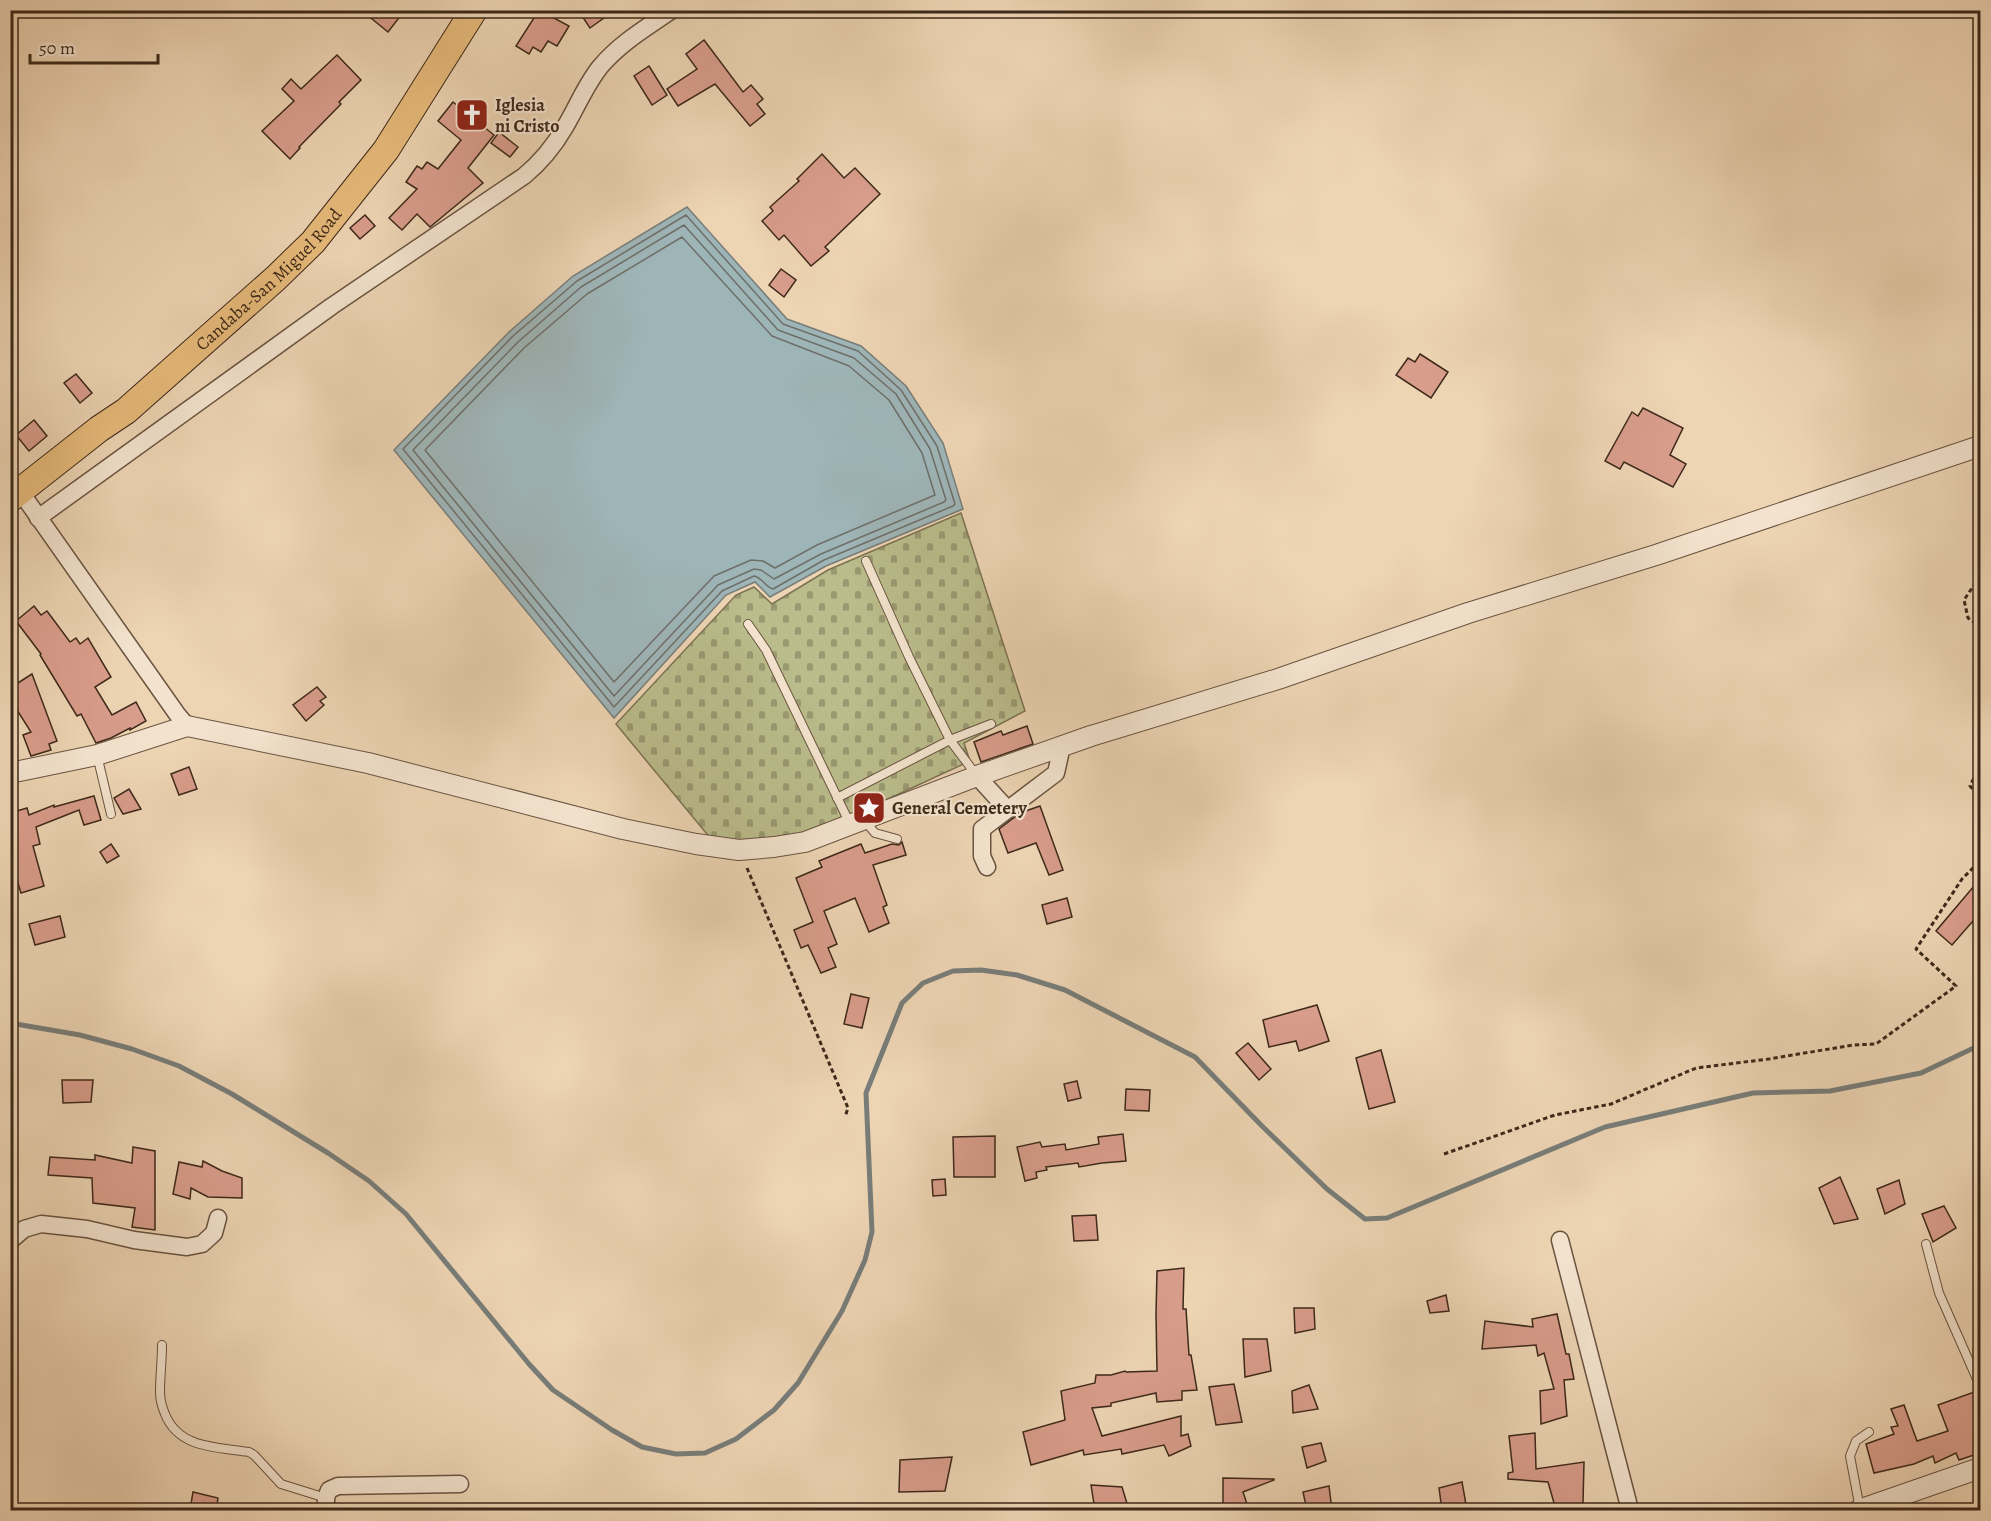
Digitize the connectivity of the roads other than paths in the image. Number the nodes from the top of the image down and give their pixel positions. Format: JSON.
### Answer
{"nodes":[{"id":1,"x":474,"y":10,"type":"edge"},
{"id":2,"x":672,"y":10,"type":"edge"},
{"id":3,"x":1980,"y":446,"type":"edge"},
{"id":4,"x":15,"y":495,"type":"edge"},
{"id":5,"x":38,"y":518,"type":"junction"},
{"id":6,"x":866,"y":561,"type":"dead end"},
{"id":7,"x":748,"y":624,"type":"dead end"},
{"id":8,"x":992,"y":724,"type":"dead end"},
{"id":9,"x":187,"y":726,"type":"junction"},
{"id":10,"x":950,"y":740,"type":"junction"},
{"id":11,"x":1062,"y":746,"type":"junction"},
{"id":12,"x":97,"y":755,"type":"junction"},
{"id":13,"x":10,"y":773,"type":"edge"},
{"id":14,"x":977,"y":776,"type":"junction"},
{"id":15,"x":837,"y":798,"type":"junction"},
{"id":16,"x":1007,"y":809,"type":"junction"},
{"id":17,"x":111,"y":814,"type":"dead end"},
{"id":18,"x":857,"y":822,"type":"junction"},
{"id":19,"x":897,"y":839,"type":"dead end"},
{"id":20,"x":987,"y":867,"type":"dead end"},
{"id":21,"x":218,"y":1218,"type":"dead end"},
{"id":22,"x":10,"y":1240,"type":"edge"},
{"id":23,"x":1560,"y":1240,"type":"dead end"},
{"id":24,"x":1926,"y":1244,"type":"dead end"},
{"id":25,"x":162,"y":1345,"type":"dead end"},
{"id":26,"x":1980,"y":1386,"type":"edge"},
{"id":27,"x":1869,"y":1432,"type":"dead end"},
{"id":28,"x":1980,"y":1468,"type":"edge"},
{"id":29,"x":460,"y":1484,"type":"dead end"},
{"id":30,"x":326,"y":1504,"type":"edge"},
{"id":31,"x":1630,"y":1510,"type":"edge"},
{"id":32,"x":1860,"y":1510,"type":"edge"}],
"edges":[{"from":1,"to":4,"type":"main road","name":"Candaba-San Miguel Road"},
{"from":2,"to":5,"type":"street"},
{"from":3,"to":11,"type":"street"},
{"from":4,"to":5,"type":"street"},
{"from":5,"to":9,"type":"street"},
{"from":6,"to":10,"type":"lane"},
{"from":7,"to":15,"type":"lane"},
{"from":8,"to":10,"type":"lane"},
{"from":9,"to":12,"type":"street"},
{"from":9,"to":18,"type":"street"},
{"from":10,"to":14,"type":"lane"},
{"from":10,"to":15,"type":"lane"},
{"from":11,"to":14,"type":"street"},
{"from":11,"to":16,"type":"street"},
{"from":12,"to":13,"type":"street"},
{"from":12,"to":17,"type":"lane"},
{"from":14,"to":16,"type":"street"},
{"from":14,"to":18,"type":"street"},
{"from":15,"to":18,"type":"lane"},
{"from":16,"to":20,"type":"street"},
{"from":18,"to":19,"type":"lane"},
{"from":21,"to":22,"type":"street"},
{"from":23,"to":31,"type":"street"},
{"from":24,"to":26,"type":"lane"},
{"from":25,"to":30,"type":"lane"},
{"from":27,"to":32,"type":"lane"},
{"from":28,"to":32,"type":"street"},
{"from":29,"to":30,"type":"street"}]}
